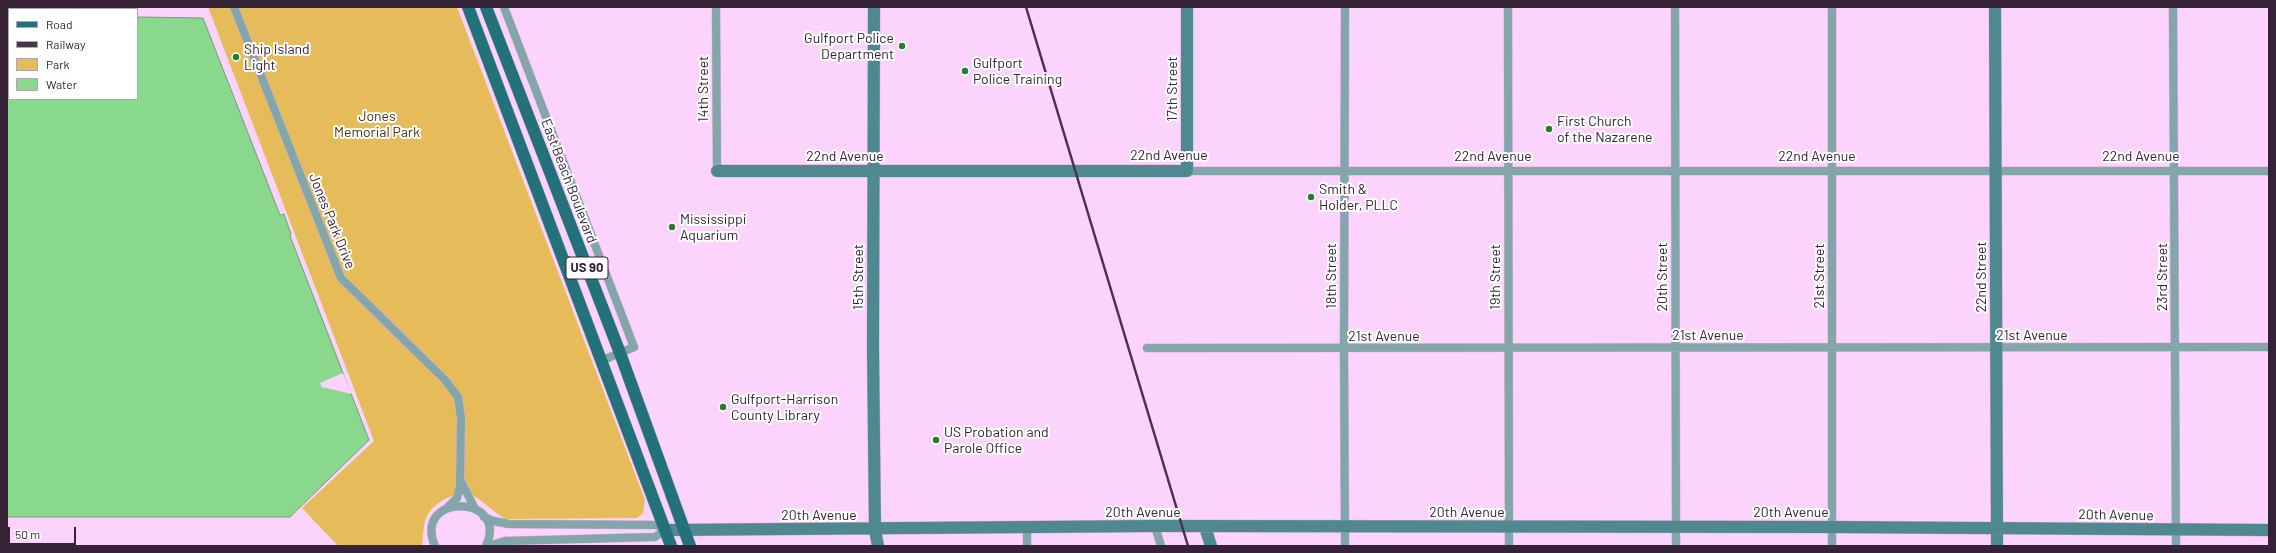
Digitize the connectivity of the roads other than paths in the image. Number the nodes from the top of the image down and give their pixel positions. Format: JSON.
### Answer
{"nodes":[{"id":1,"x":234,"y":7,"type":"edge"},
{"id":2,"x":468,"y":7,"type":"edge"},
{"id":3,"x":486,"y":7,"type":"edge"},
{"id":4,"x":504,"y":7,"type":"edge"},
{"id":5,"x":716,"y":7,"type":"edge"},
{"id":6,"x":874,"y":7,"type":"edge"},
{"id":7,"x":1187,"y":7,"type":"edge"},
{"id":8,"x":1345,"y":7,"type":"edge"},
{"id":9,"x":1508,"y":7,"type":"edge"},
{"id":10,"x":1675,"y":7,"type":"edge"},
{"id":11,"x":1832,"y":7,"type":"edge"},
{"id":12,"x":1995,"y":7,"type":"edge"},
{"id":13,"x":2173,"y":7,"type":"edge"},
{"id":14,"x":717,"y":170,"type":"joint"},
{"id":15,"x":874,"y":170,"type":"junction"},
{"id":16,"x":1187,"y":170,"type":"junction"},
{"id":17,"x":1344,"y":170,"type":"junction"},
{"id":18,"x":1508,"y":170,"type":"junction"},
{"id":19,"x":1675,"y":171,"type":"junction"},
{"id":20,"x":1832,"y":171,"type":"junction"},
{"id":21,"x":1996,"y":171,"type":"junction"},
{"id":22,"x":2174,"y":171,"type":"junction"},
{"id":23,"x":2269,"y":171,"type":"edge"},
{"id":24,"x":2175,"y":347,"type":"junction"},
{"id":25,"x":2269,"y":347,"type":"edge"},
{"id":26,"x":1147,"y":348,"type":"dead end"},
{"id":27,"x":1675,"y":348,"type":"junction"},
{"id":28,"x":1831,"y":348,"type":"junction"},
{"id":29,"x":1997,"y":348,"type":"junction"},
{"id":30,"x":1344,"y":349,"type":"junction"},
{"id":31,"x":1508,"y":349,"type":"junction"},
{"id":32,"x":620,"y":353,"type":"junction"},
{"id":33,"x":603,"y":360,"type":"junction"},
{"id":34,"x":461,"y":480,"type":"junction"},
{"id":35,"x":447,"y":508,"type":"junction"},
{"id":36,"x":475,"y":509,"type":"junction"},
{"id":37,"x":484,"y":517,"type":"junction"},
{"id":38,"x":1155,"y":526,"type":"junction"},
{"id":39,"x":1027,"y":527,"type":"junction"},
{"id":40,"x":1205,"y":527,"type":"junction"},
{"id":41,"x":1345,"y":527,"type":"junction"},
{"id":42,"x":1509,"y":527,"type":"junction"},
{"id":43,"x":1676,"y":527,"type":"junction"},
{"id":44,"x":1832,"y":527,"type":"junction"},
{"id":45,"x":1998,"y":528,"type":"junction"},
{"id":46,"x":666,"y":530,"type":"junction"},
{"id":47,"x":875,"y":530,"type":"junction"},
{"id":48,"x":2269,"y":530,"type":"edge"},
{"id":49,"x":685,"y":531,"type":"junction"},
{"id":50,"x":2176,"y":531,"type":"junction"},
{"id":51,"x":434,"y":545,"type":"edge"},
{"id":52,"x":486,"y":546,"type":"edge"},
{"id":53,"x":489,"y":546,"type":"edge"},
{"id":54,"x":671,"y":546,"type":"edge"},
{"id":55,"x":690,"y":546,"type":"edge"},
{"id":56,"x":878,"y":546,"type":"edge"},
{"id":57,"x":1027,"y":546,"type":"edge"},
{"id":58,"x":1161,"y":546,"type":"edge"},
{"id":59,"x":1211,"y":546,"type":"edge"},
{"id":60,"x":1345,"y":546,"type":"edge"},
{"id":61,"x":1509,"y":546,"type":"edge"},
{"id":62,"x":1676,"y":546,"type":"edge"},
{"id":63,"x":1832,"y":546,"type":"edge"},
{"id":64,"x":1998,"y":546,"type":"edge"},
{"id":65,"x":2176,"y":546,"type":"edge"}],
"edges":[{"from":1,"to":34,"type":"street","name":"Jones Park Drive"},
{"from":2,"to":33,"type":"main road","number":"US 90"},
{"from":3,"to":32,"type":"main road","name":"East Beach Boulevard","number":"US 90"},
{"from":4,"to":32,"type":"street"},
{"from":5,"to":14,"type":"street","name":"14th Street"},
{"from":6,"to":15,"type":"street","name":"15th Street"},
{"from":7,"to":16,"type":"street","name":"17th Street"},
{"from":8,"to":17,"type":"street","name":"18th Street"},
{"from":9,"to":18,"type":"street","name":"19th Street"},
{"from":10,"to":19,"type":"street","name":"20th Street"},
{"from":11,"to":20,"type":"street","name":"21st Street"},
{"from":12,"to":21,"type":"street","name":"22nd Street"},
{"from":13,"to":22,"type":"street","name":"23rd Street"},
{"from":14,"to":15,"type":"street","name":"22nd Avenue"},
{"from":15,"to":16,"type":"street","name":"22nd Avenue"},
{"from":15,"to":47,"type":"street","name":"15th Street"},
{"from":16,"to":17,"type":"street","name":"22nd Avenue"},
{"from":17,"to":18,"type":"street","name":"22nd Avenue"},
{"from":17,"to":30,"type":"street","name":"18th Street"},
{"from":18,"to":19,"type":"street","name":"22nd Avenue"},
{"from":18,"to":31,"type":"street","name":"19th Street"},
{"from":19,"to":20,"type":"street","name":"22nd Avenue"},
{"from":19,"to":27,"type":"street","name":"20th Street"},
{"from":20,"to":21,"type":"street","name":"22nd Avenue"},
{"from":20,"to":28,"type":"street","name":"21st Street"},
{"from":21,"to":22,"type":"street","name":"22nd Avenue"},
{"from":21,"to":29,"type":"street","name":"22nd Street"},
{"from":22,"to":23,"type":"street","name":"22nd Avenue"},
{"from":22,"to":24,"type":"street","name":"23rd Street"},
{"from":24,"to":25,"type":"street","name":"21st Avenue"},
{"from":24,"to":29,"type":"street","name":"21st Avenue"},
{"from":24,"to":50,"type":"street","name":"23rd Street"},
{"from":26,"to":30,"type":"street","name":"21st Avenue"},
{"from":27,"to":28,"type":"street","name":"21st Avenue"},
{"from":27,"to":31,"type":"street","name":"21st Avenue"},
{"from":27,"to":43,"type":"street","name":"20th Street"},
{"from":28,"to":29,"type":"street","name":"21st Avenue"},
{"from":28,"to":44,"type":"street","name":"21st Street"},
{"from":29,"to":45,"type":"street","name":"22nd Street"},
{"from":30,"to":31,"type":"street","name":"21st Avenue"},
{"from":30,"to":41,"type":"street","name":"18th Street"},
{"from":31,"to":42,"type":"street","name":"19th Street"},
{"from":32,"to":33,"type":"street"},
{"from":32,"to":49,"type":"main road","name":"East Beach Boulevard","number":"US 90"},
{"from":33,"to":46,"type":"main road","number":"US 90"},
{"from":34,"to":35,"type":"street"},
{"from":34,"to":36,"type":"street"},
{"from":35,"to":36,"type":"street"},
{"from":35,"to":51,"type":"street"},
{"from":36,"to":37,"type":"street"},
{"from":37,"to":46,"type":"street","name":"20th Avenue"},
{"from":37,"to":52,"type":"street"},
{"from":38,"to":39,"type":"street","name":"20th Avenue"},
{"from":38,"to":40,"type":"street","name":"20th Avenue"},
{"from":38,"to":58,"type":"street"},
{"from":39,"to":47,"type":"street","name":"20th Avenue"},
{"from":39,"to":57,"type":"street"},
{"from":40,"to":41,"type":"street","name":"20th Avenue"},
{"from":40,"to":59,"type":"street"},
{"from":41,"to":42,"type":"street","name":"20th Avenue"},
{"from":41,"to":60,"type":"street","name":"18th Street"},
{"from":42,"to":43,"type":"street","name":"20th Avenue"},
{"from":42,"to":61,"type":"street","name":"19th Street"},
{"from":43,"to":44,"type":"street","name":"20th Avenue"},
{"from":43,"to":62,"type":"street","name":"20th Street"},
{"from":44,"to":45,"type":"street","name":"20th Avenue"},
{"from":44,"to":63,"type":"street","name":"21st Street"},
{"from":45,"to":50,"type":"street","name":"20th Avenue"},
{"from":45,"to":64,"type":"street","name":"22nd Street"},
{"from":46,"to":49,"type":"street","name":"20th Avenue"},
{"from":46,"to":53,"type":"street","name":"20th Avenue"},
{"from":46,"to":54,"type":"main road","number":"US 90"},
{"from":47,"to":49,"type":"street","name":"20th Avenue"},
{"from":47,"to":56,"type":"street","name":"15th Street"},
{"from":48,"to":50,"type":"street","name":"20th Avenue"},
{"from":49,"to":55,"type":"main road","name":"East Beach Boulevard","number":"US 90"},
{"from":50,"to":65,"type":"street","name":"23rd Street"}]}
